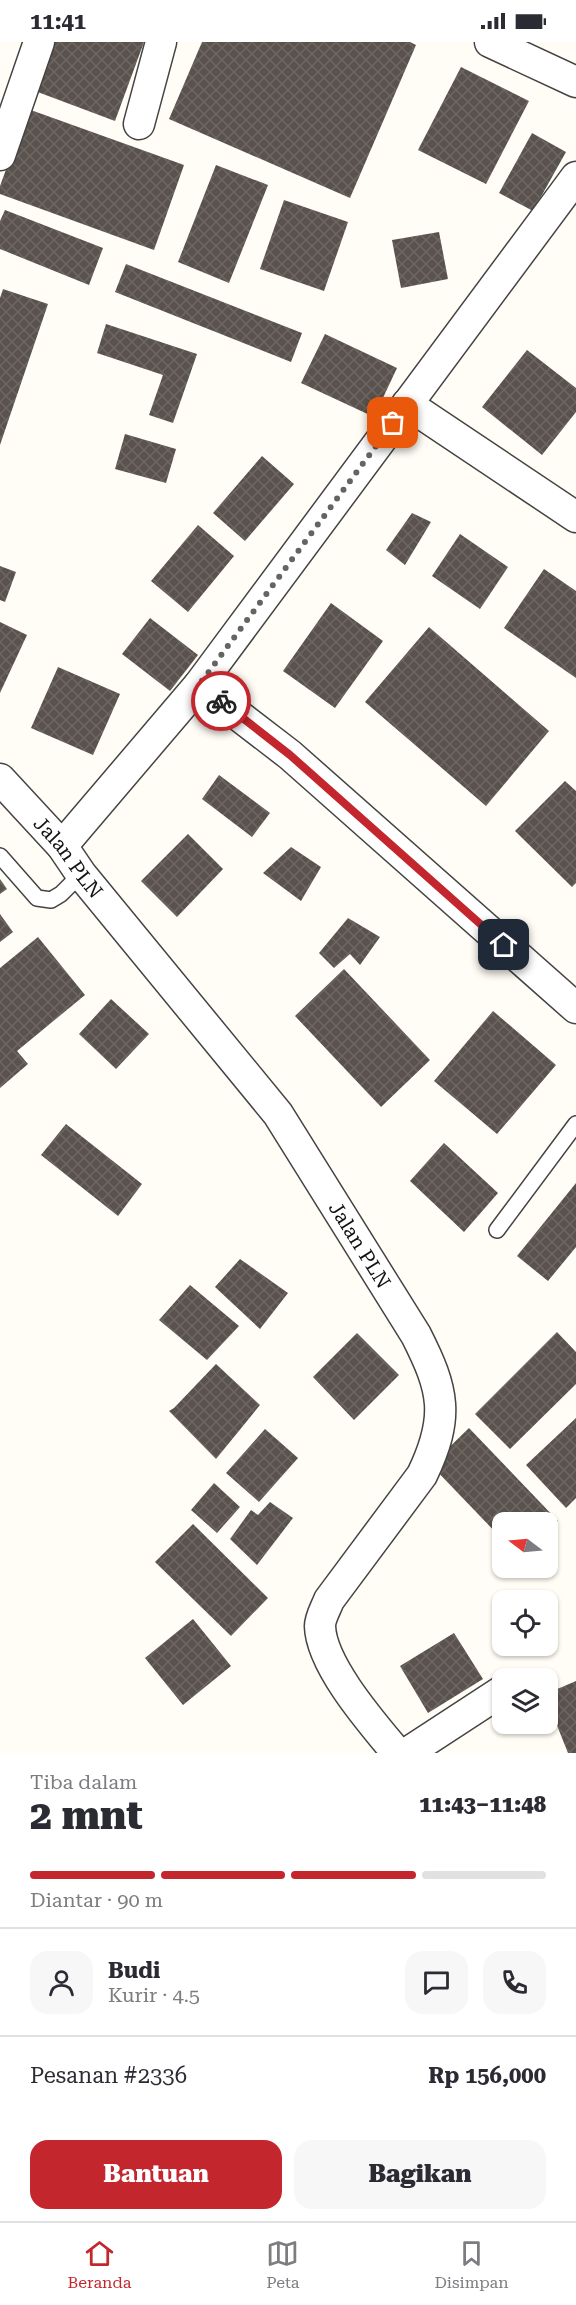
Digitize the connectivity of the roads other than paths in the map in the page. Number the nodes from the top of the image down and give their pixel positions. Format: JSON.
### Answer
{"nodes":[{"id":1,"x":39,"y":42,"type":"edge"},
{"id":2,"x":161,"y":42,"type":"edge"},
{"id":3,"x":490,"y":42,"type":"edge"},
{"id":4,"x":576,"y":82,"type":"edge"},
{"id":5,"x":139,"y":124,"type":"dead end"},
{"id":6,"x":0,"y":155,"type":"edge"},
{"id":7,"x":576,"y":177,"type":"edge"},
{"id":8,"x":407,"y":404,"type":"junction"},
{"id":9,"x":576,"y":517,"type":"edge"},
{"id":10,"x":199,"y":685,"type":"junction"},
{"id":11,"x":0,"y":778,"type":"edge"},
{"id":12,"x":62,"y":846,"type":"junction"},
{"id":13,"x":0,"y":856,"type":"edge"},
{"id":14,"x":81,"y":874,"type":"junction"},
{"id":15,"x":576,"y":1008,"type":"edge"},
{"id":16,"x":576,"y":1124,"type":"edge"},
{"id":17,"x":497,"y":1230,"type":"dead end"},
{"id":18,"x":492,"y":1698,"type":"edge"},
{"id":19,"x":397,"y":1753,"type":"edge"},
{"id":20,"x":407,"y":1753,"type":"edge"}],
"edges":[{"from":1,"to":6,"type":"street"},
{"from":2,"to":5,"type":"street"},
{"from":3,"to":4,"type":"street"},
{"from":7,"to":8,"type":"street"},
{"from":8,"to":9,"type":"street"},
{"from":8,"to":10,"type":"street"},
{"from":10,"to":12,"type":"street"},
{"from":10,"to":15,"type":"street"},
{"from":11,"to":12,"type":"street","name":"Jalan PLN"},
{"from":12,"to":14,"type":"street","name":"Jalan PLN"},
{"from":13,"to":14,"type":"lane"},
{"from":14,"to":19,"type":"street","name":"Jalan PLN"},
{"from":16,"to":17,"type":"lane"},
{"from":18,"to":20,"type":"street"}]}
